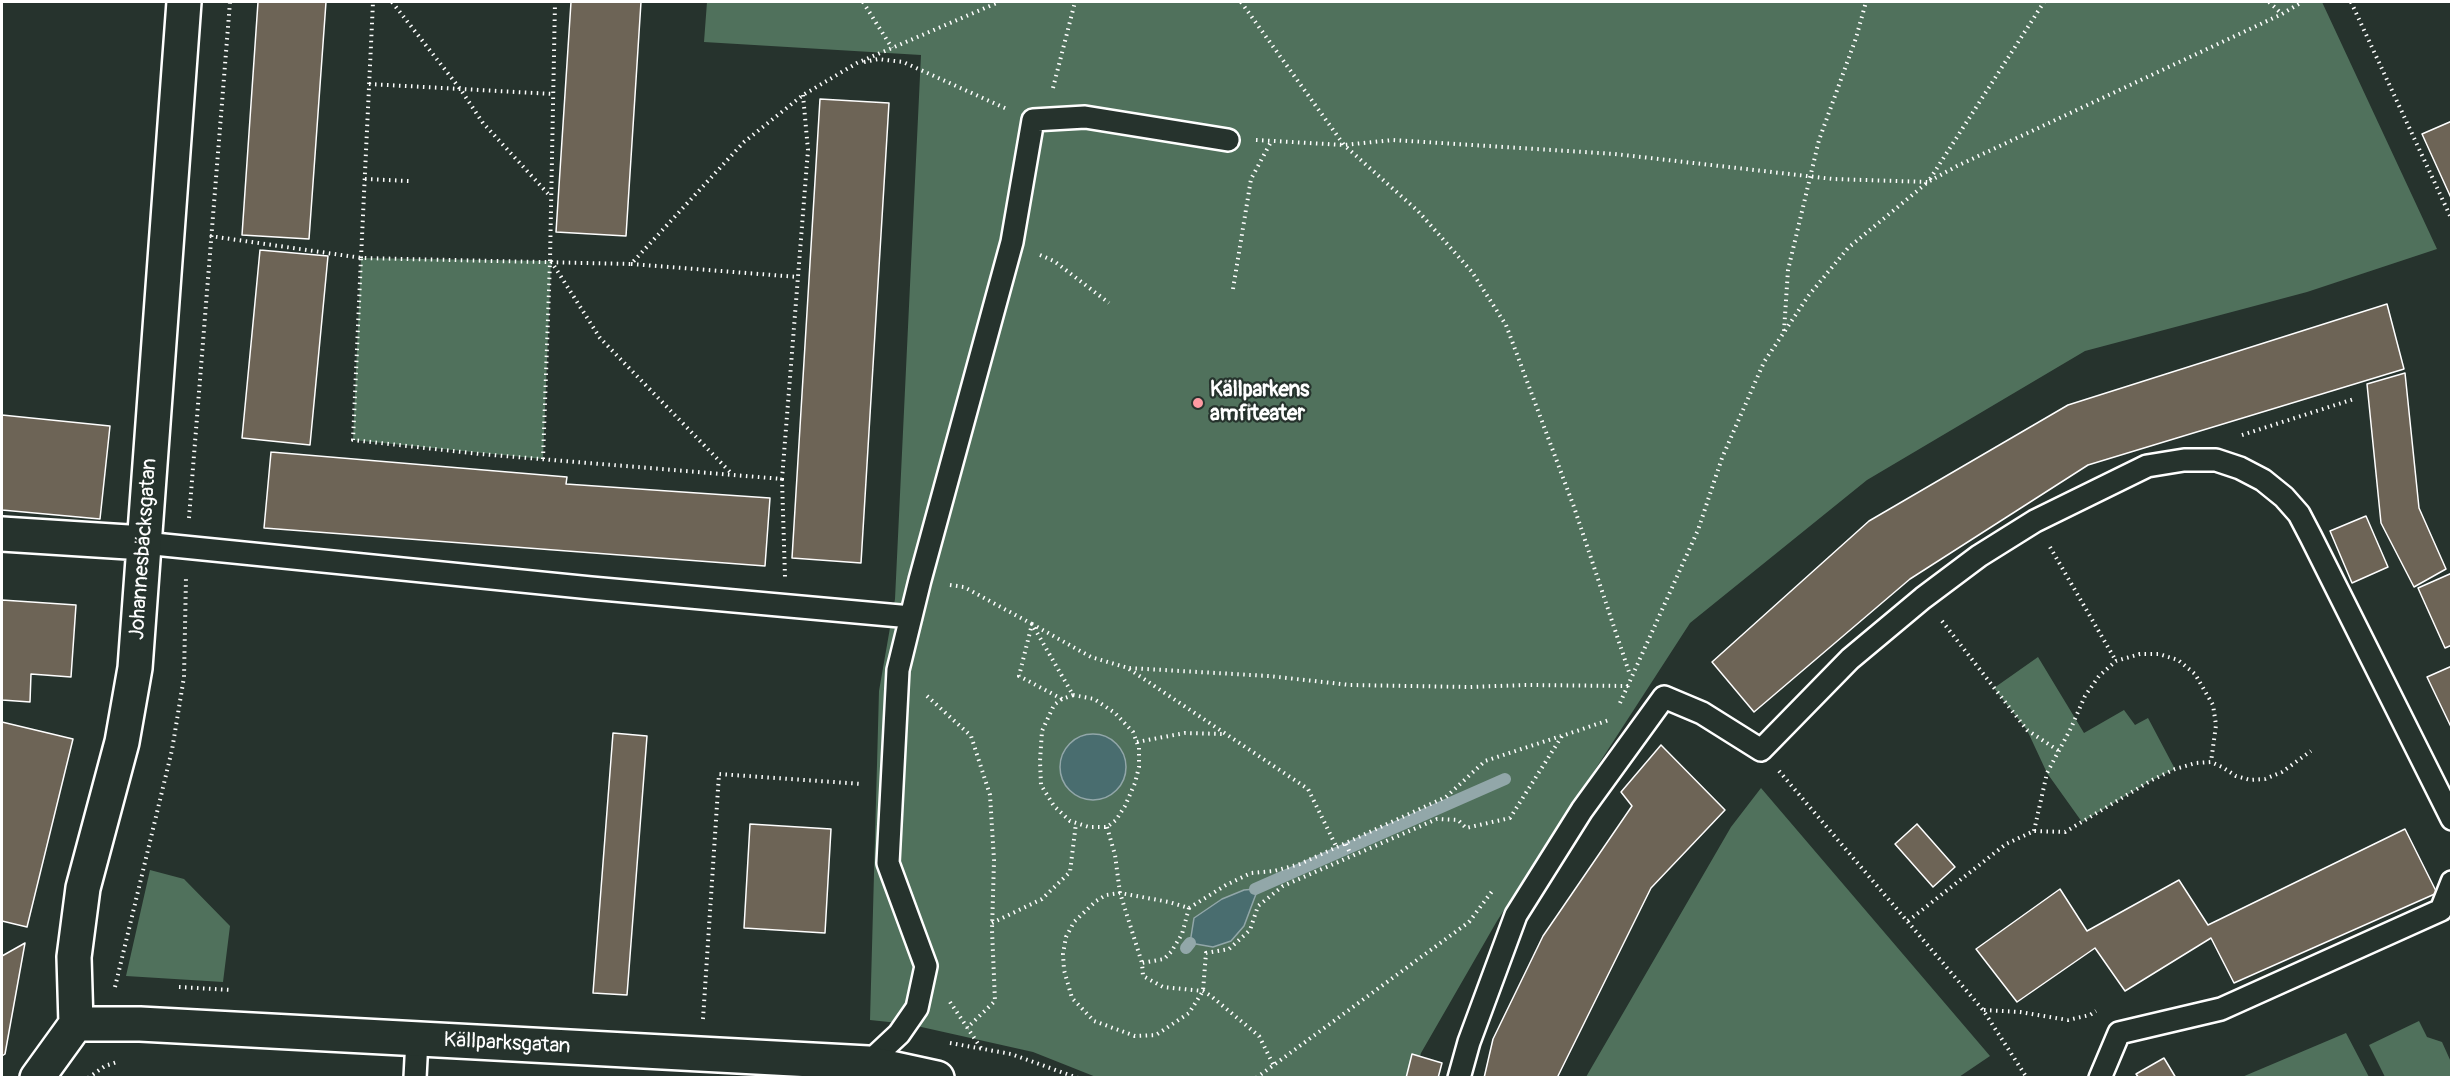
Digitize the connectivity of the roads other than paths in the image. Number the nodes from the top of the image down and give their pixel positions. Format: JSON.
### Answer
{"nodes":[{"id":1,"x":184,"y":2,"type":"edge"},
{"id":2,"x":1228,"y":140,"type":"road end"},
{"id":3,"x":2,"y":534,"type":"edge"},
{"id":4,"x":144,"y":543,"type":"junction"},
{"id":5,"x":911,"y":617,"type":"junction"},
{"id":6,"x":2451,"y":819,"type":"edge"},
{"id":7,"x":2451,"y":882,"type":"edge"},
{"id":8,"x":76,"y":1024,"type":"junction"},
{"id":9,"x":417,"y":1039,"type":"junction"},
{"id":10,"x":855,"y":1067,"type":"edge"},
{"id":11,"x":37,"y":1077,"type":"edge"},
{"id":12,"x":415,"y":1077,"type":"edge"},
{"id":13,"x":937,"y":1077,"type":"edge"},
{"id":14,"x":1459,"y":1077,"type":"edge"},
{"id":15,"x":2100,"y":1077,"type":"edge"}],
"edges":[{"from":1,"to":4,"type":"street","name":"Johannesbäcksgatan"},
{"from":2,"to":5,"type":"lane"},
{"from":3,"to":4,"type":"street"},
{"from":4,"to":5,"type":"lane"},
{"from":4,"to":8,"type":"street","name":"Johannesbäcksgatan"},
{"from":5,"to":10,"type":"lane"},
{"from":6,"to":14,"type":"lane"},
{"from":7,"to":15,"type":"lane"},
{"from":8,"to":9,"type":"street","name":"Källparksgatan"},
{"from":8,"to":11,"type":"street"},
{"from":9,"to":10,"type":"street","name":"Källparksgatan"},
{"from":9,"to":12,"type":"lane"},
{"from":10,"to":13,"type":"street","name":"Källparksgatan"}]}
